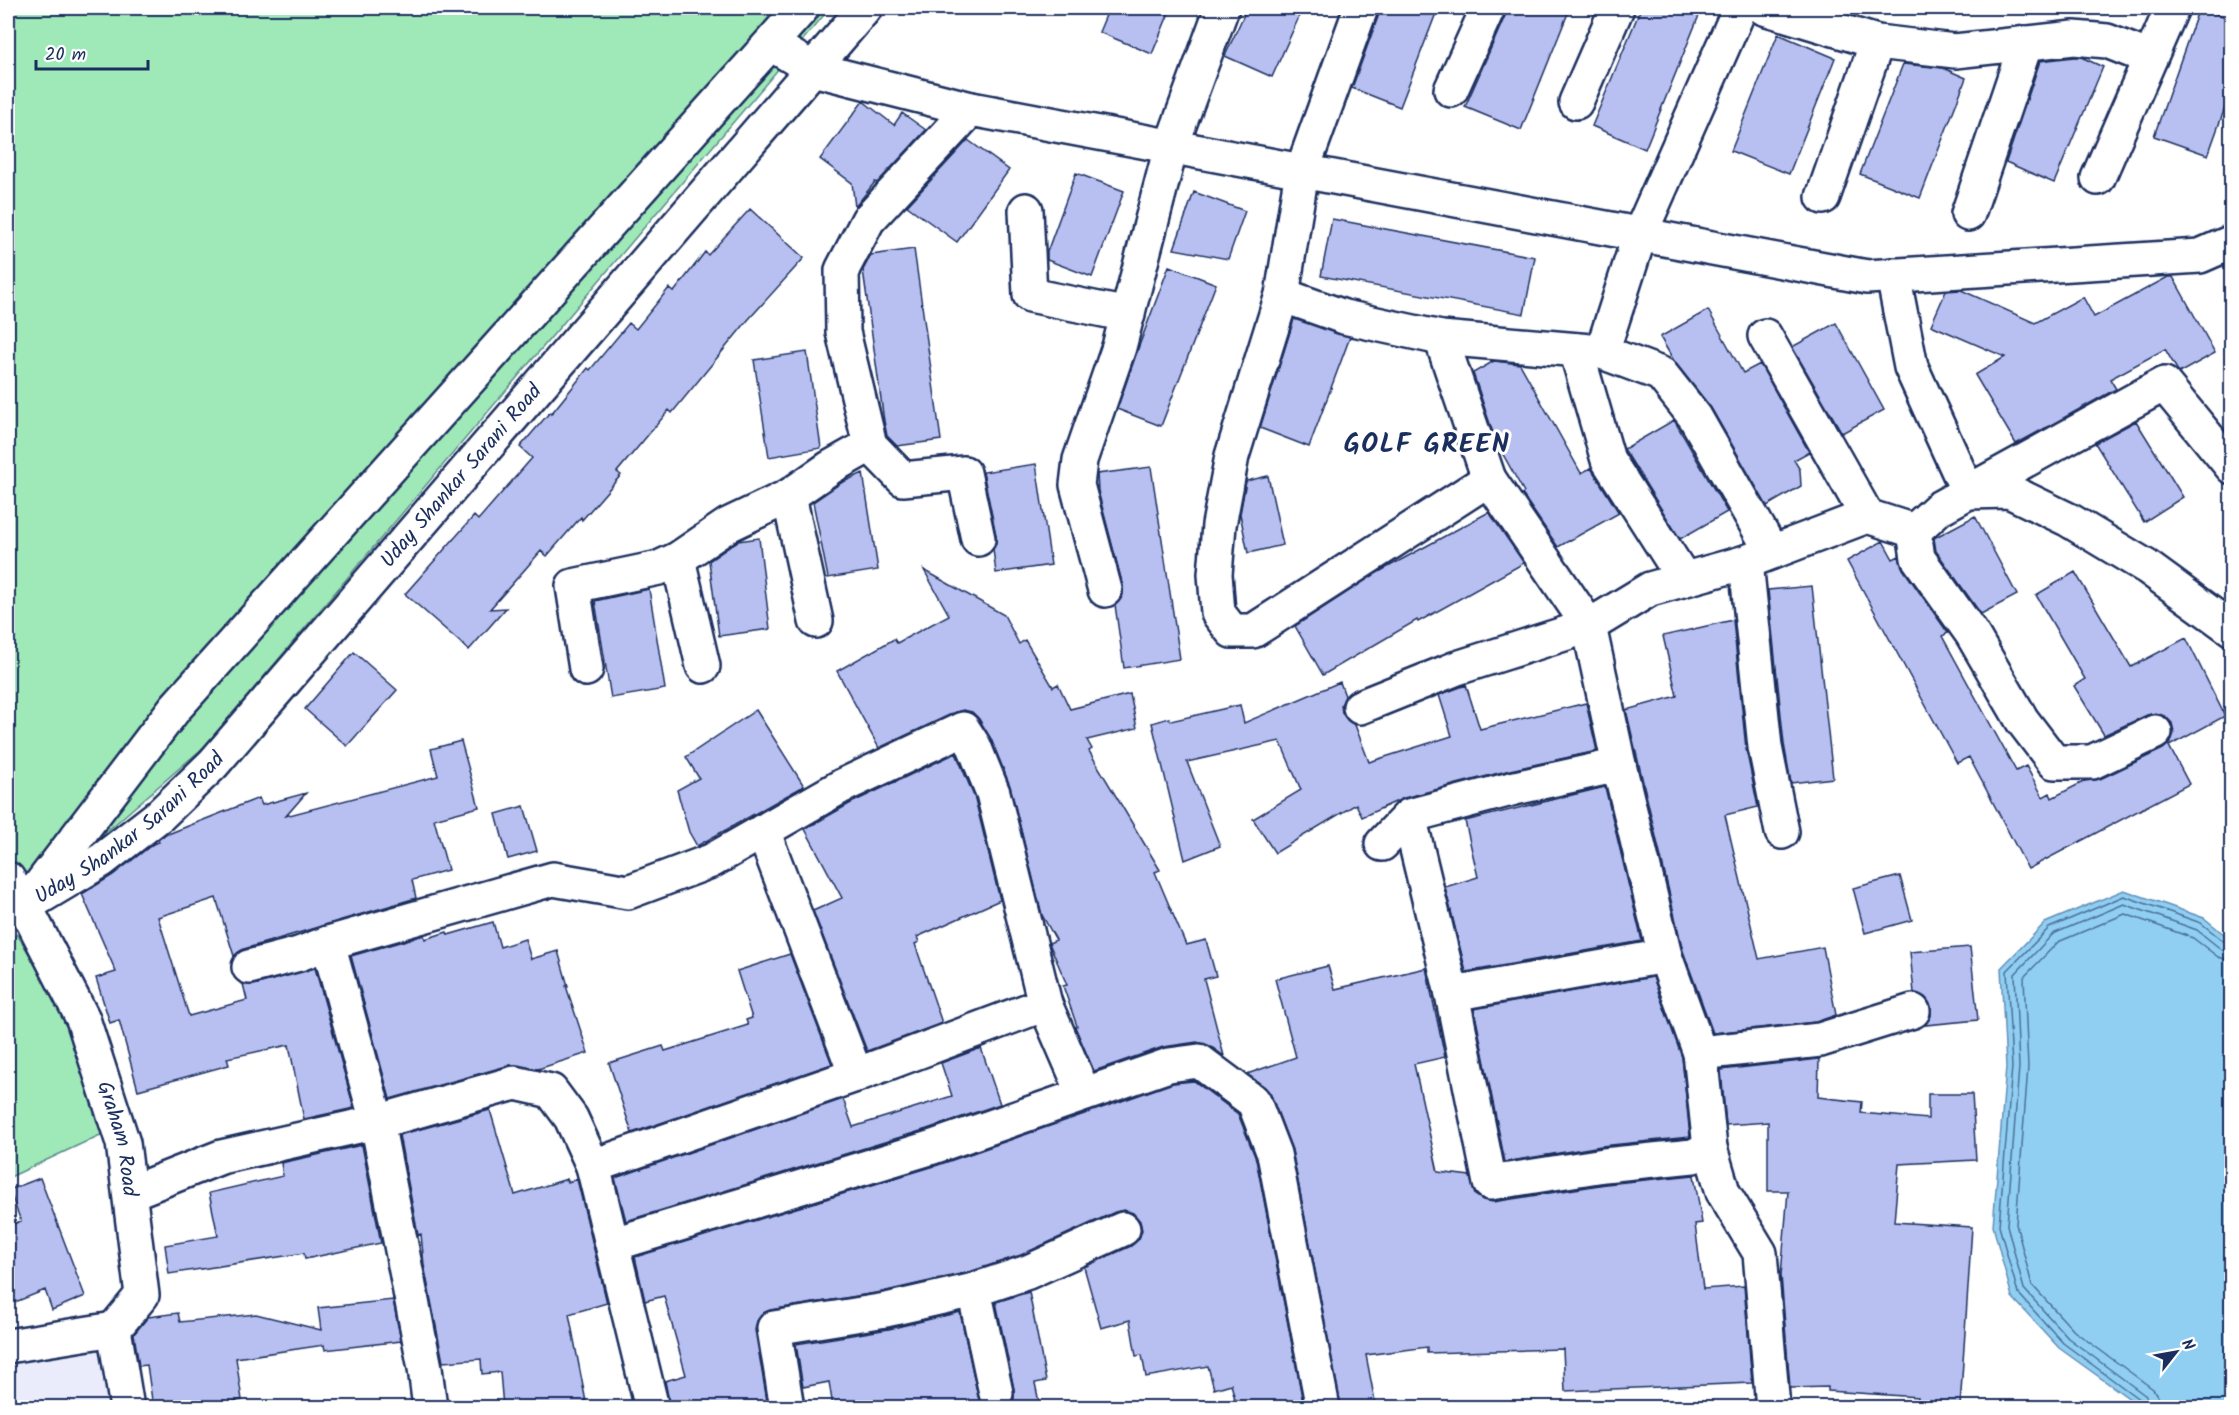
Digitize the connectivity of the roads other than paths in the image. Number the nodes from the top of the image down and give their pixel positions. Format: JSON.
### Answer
{"nodes":[{"id":1,"x":802,"y":8,"type":"edge"},
{"id":2,"x":865,"y":8,"type":"edge"},
{"id":3,"x":1222,"y":8,"type":"edge"},
{"id":4,"x":1361,"y":8,"type":"edge"},
{"id":5,"x":1488,"y":8,"type":"edge"},
{"id":6,"x":1617,"y":8,"type":"edge"},
{"id":7,"x":1740,"y":8,"type":"edge"},
{"id":8,"x":1764,"y":8,"type":"edge"},
{"id":9,"x":2172,"y":8,"type":"edge"},
{"id":10,"x":1877,"y":42,"type":"junction"},
{"id":11,"x":2026,"y":43,"type":"junction"},
{"id":12,"x":771,"y":44,"type":"junction"},
{"id":13,"x":2150,"y":58,"type":"junction"},
{"id":14,"x":813,"y":69,"type":"junction"},
{"id":15,"x":1451,"y":90,"type":"dead end"},
{"id":16,"x":1576,"y":102,"type":"dead end"},
{"id":17,"x":971,"y":109,"type":"junction"},
{"id":18,"x":1171,"y":147,"type":"junction"},
{"id":19,"x":1302,"y":171,"type":"junction"},
{"id":20,"x":2098,"y":177,"type":"dead end"},
{"id":21,"x":1823,"y":197,"type":"dead end"},
{"id":22,"x":1026,"y":210,"type":"dead end"},
{"id":23,"x":1968,"y":214,"type":"dead end"},
{"id":24,"x":1640,"y":234,"type":"junction"},
{"id":25,"x":2232,"y":242,"type":"edge"},
{"id":26,"x":1893,"y":275,"type":"junction"},
{"id":27,"x":1282,"y":295,"type":"junction"},
{"id":28,"x":1128,"y":315,"type":"junction"},
{"id":29,"x":1764,"y":336,"type":"dead end"},
{"id":30,"x":1441,"y":338,"type":"junction"},
{"id":31,"x":1589,"y":351,"type":"junction"},
{"id":32,"x":870,"y":445,"type":"junction"},
{"id":33,"x":2232,"y":467,"type":"edge"},
{"id":34,"x":1489,"y":479,"type":"junction"},
{"id":35,"x":1968,"y":492,"type":"junction"},
{"id":36,"x":789,"y":496,"type":"junction"},
{"id":37,"x":1867,"y":516,"type":"junction"},
{"id":38,"x":1914,"y":531,"type":"junction"},
{"id":39,"x":978,"y":539,"type":"dead end"},
{"id":40,"x":1759,"y":557,"type":"junction"},
{"id":41,"x":678,"y":558,"type":"junction"},
{"id":42,"x":1684,"y":579,"type":"junction"},
{"id":43,"x":1105,"y":590,"type":"dead end"},
{"id":44,"x":816,"y":621,"type":"dead end"},
{"id":45,"x":1589,"y":626,"type":"junction"},
{"id":46,"x":2232,"y":629,"type":"edge"},
{"id":47,"x":703,"y":666,"type":"dead end"},
{"id":48,"x":586,"y":669,"type":"dead end"},
{"id":49,"x":1360,"y":707,"type":"dead end"},
{"id":50,"x":2156,"y":732,"type":"dead end"},
{"id":51,"x":1618,"y":765,"type":"junction"},
{"id":52,"x":1409,"y":816,"type":"junction"},
{"id":53,"x":763,"y":831,"type":"junction"},
{"id":54,"x":1782,"y":832,"type":"dead end"},
{"id":55,"x":1382,"y":844,"type":"dead end"},
{"id":56,"x":12,"y":904,"type":"edge"},
{"id":57,"x":328,"y":943,"type":"junction"},
{"id":58,"x":1665,"y":956,"type":"junction"},
{"id":59,"x":249,"y":967,"type":"dead end"},
{"id":60,"x":1452,"y":994,"type":"junction"},
{"id":61,"x":1045,"y":1004,"type":"junction"},
{"id":62,"x":1913,"y":1011,"type":"dead end"},
{"id":63,"x":1700,"y":1053,"type":"junction"},
{"id":64,"x":856,"y":1075,"type":"junction"},
{"id":65,"x":1084,"y":1094,"type":"junction"},
{"id":66,"x":377,"y":1122,"type":"junction"},
{"id":67,"x":1710,"y":1149,"type":"junction"},
{"id":68,"x":593,"y":1166,"type":"junction"},
{"id":69,"x":130,"y":1193,"type":"junction"},
{"id":70,"x":1124,"y":1229,"type":"dead end"},
{"id":71,"x":614,"y":1244,"type":"junction"},
{"id":72,"x":974,"y":1290,"type":"junction"},
{"id":73,"x":114,"y":1329,"type":"junction"},
{"id":74,"x":8,"y":1346,"type":"edge"},
{"id":75,"x":996,"y":1393,"type":"dead end"},
{"id":76,"x":127,"y":1407,"type":"edge"},
{"id":77,"x":430,"y":1407,"type":"edge"},
{"id":78,"x":652,"y":1407,"type":"edge"},
{"id":79,"x":787,"y":1407,"type":"edge"},
{"id":80,"x":1323,"y":1407,"type":"edge"},
{"id":81,"x":1773,"y":1407,"type":"edge"}],
"edges":[{"from":1,"to":12,"type":"street","name":"Uday Shankar Sarani Road"},
{"from":2,"to":14,"type":"street","name":"Uday Shankar Sarani Road"},
{"from":3,"to":18,"type":"street"},
{"from":4,"to":19,"type":"street"},
{"from":5,"to":15,"type":"street"},
{"from":6,"to":16,"type":"street"},
{"from":7,"to":24,"type":"street"},
{"from":8,"to":10,"type":"street"},
{"from":9,"to":13,"type":"street"},
{"from":10,"to":11,"type":"street"},
{"from":10,"to":21,"type":"street"},
{"from":11,"to":13,"type":"street"},
{"from":11,"to":23,"type":"street"},
{"from":12,"to":14,"type":"street"},
{"from":12,"to":56,"type":"street","name":"Uday Shankar Sarani Road"},
{"from":13,"to":20,"type":"street"},
{"from":14,"to":17,"type":"street"},
{"from":14,"to":56,"type":"street","name":"Uday Shankar Sarani Road"},
{"from":17,"to":18,"type":"street"},
{"from":17,"to":32,"type":"street"},
{"from":18,"to":19,"type":"street"},
{"from":18,"to":28,"type":"street"},
{"from":19,"to":24,"type":"street"},
{"from":19,"to":27,"type":"street"},
{"from":22,"to":28,"type":"street"},
{"from":24,"to":26,"type":"street"},
{"from":24,"to":31,"type":"street"},
{"from":25,"to":26,"type":"street"},
{"from":26,"to":35,"type":"street"},
{"from":27,"to":30,"type":"street"},
{"from":27,"to":34,"type":"street"},
{"from":28,"to":43,"type":"street"},
{"from":29,"to":37,"type":"street"},
{"from":30,"to":31,"type":"street"},
{"from":30,"to":34,"type":"street"},
{"from":31,"to":40,"type":"street"},
{"from":31,"to":42,"type":"street"},
{"from":32,"to":36,"type":"street"},
{"from":32,"to":39,"type":"street"},
{"from":33,"to":35,"type":"street"},
{"from":34,"to":45,"type":"street"},
{"from":35,"to":38,"type":"street"},
{"from":35,"to":46,"type":"street"},
{"from":36,"to":41,"type":"street"},
{"from":36,"to":44,"type":"street"},
{"from":37,"to":38,"type":"street"},
{"from":37,"to":40,"type":"street"},
{"from":38,"to":50,"type":"street"},
{"from":40,"to":42,"type":"street"},
{"from":40,"to":54,"type":"street"},
{"from":41,"to":47,"type":"street"},
{"from":41,"to":48,"type":"street"},
{"from":42,"to":45,"type":"street"},
{"from":45,"to":49,"type":"street"},
{"from":45,"to":51,"type":"street"},
{"from":51,"to":52,"type":"street"},
{"from":51,"to":58,"type":"street"},
{"from":52,"to":55,"type":"street"},
{"from":52,"to":60,"type":"street"},
{"from":53,"to":57,"type":"street"},
{"from":53,"to":61,"type":"street"},
{"from":53,"to":64,"type":"street"},
{"from":56,"to":69,"type":"street","name":"Graham Road"},
{"from":57,"to":59,"type":"street"},
{"from":57,"to":66,"type":"street"},
{"from":58,"to":60,"type":"street"},
{"from":58,"to":63,"type":"street"},
{"from":60,"to":67,"type":"street"},
{"from":61,"to":64,"type":"street"},
{"from":61,"to":65,"type":"street"},
{"from":62,"to":63,"type":"street"},
{"from":63,"to":67,"type":"street"},
{"from":64,"to":68,"type":"street"},
{"from":65,"to":71,"type":"street"},
{"from":65,"to":80,"type":"street"},
{"from":66,"to":68,"type":"street"},
{"from":66,"to":69,"type":"street"},
{"from":66,"to":77,"type":"street"},
{"from":67,"to":81,"type":"street"},
{"from":68,"to":71,"type":"street"},
{"from":69,"to":73,"type":"street","name":"Graham Road"},
{"from":70,"to":72,"type":"street"},
{"from":71,"to":78,"type":"street"},
{"from":72,"to":75,"type":"street"},
{"from":72,"to":79,"type":"street"},
{"from":73,"to":74,"type":"street"},
{"from":73,"to":76,"type":"street"}]}
